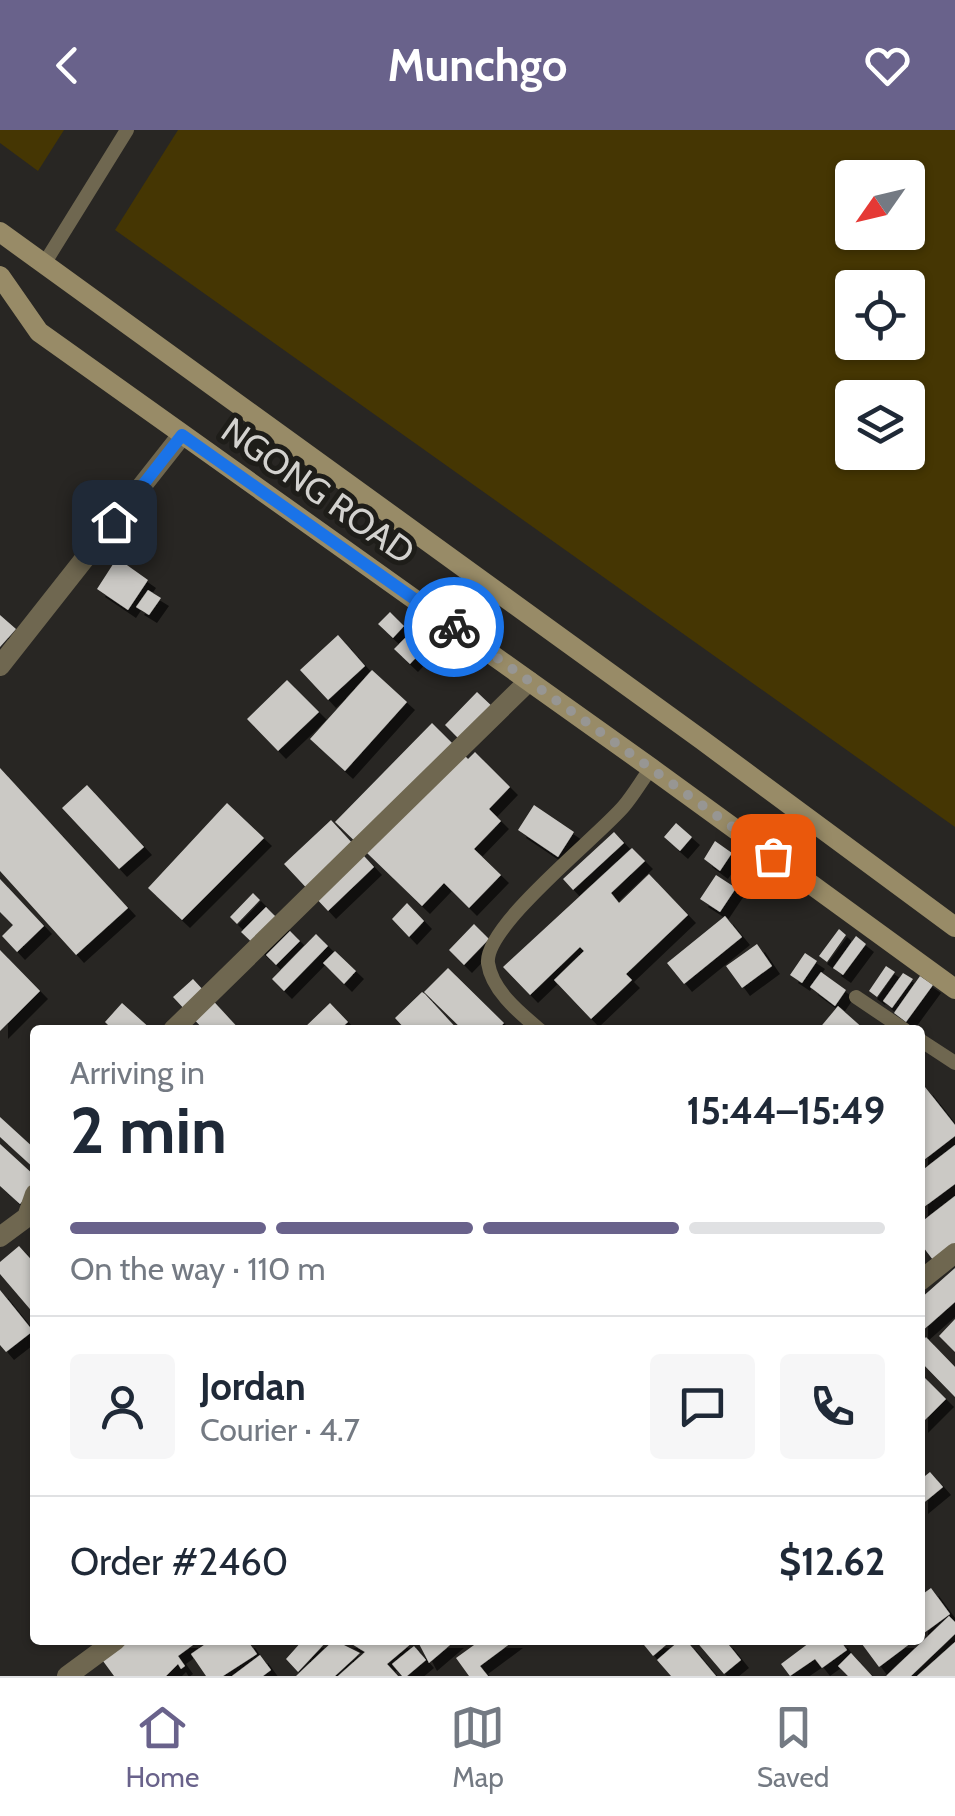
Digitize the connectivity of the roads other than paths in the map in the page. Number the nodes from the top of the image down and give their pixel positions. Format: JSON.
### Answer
{"nodes":[{"id":1,"x":127,"y":130,"type":"edge"},
{"id":2,"x":0,"y":232,"type":"edge"},
{"id":3,"x":44,"y":264,"type":"junction"},
{"id":4,"x":0,"y":277,"type":"edge"},
{"id":5,"x":182,"y":435,"type":"junction"},
{"id":6,"x":0,"y":666,"type":"edge"},
{"id":7,"x":529,"y":680,"type":"junction"},
{"id":8,"x":651,"y":768,"type":"junction"},
{"id":9,"x":955,"y":927,"type":"edge"},
{"id":10,"x":955,"y":990,"type":"edge"},
{"id":11,"x":856,"y":997,"type":"dead end"},
{"id":12,"x":178,"y":1025,"type":"edge"},
{"id":13,"x":534,"y":1025,"type":"edge"},
{"id":14,"x":898,"y":1025,"type":"edge"},
{"id":15,"x":925,"y":1043,"type":"edge"},
{"id":16,"x":955,"y":1064,"type":"edge"},
{"id":17,"x":30,"y":1208,"type":"edge"},
{"id":18,"x":0,"y":1237,"type":"edge"},
{"id":19,"x":955,"y":1253,"type":"edge"},
{"id":20,"x":925,"y":1277,"type":"edge"},
{"id":21,"x":109,"y":1645,"type":"edge"},
{"id":22,"x":67,"y":1676,"type":"edge"}],
"edges":[{"from":1,"to":3,"type":"lane"},
{"from":2,"to":3,"type":"main road","name":"NGONG ROAD"},
{"from":3,"to":9,"type":"main road","name":"NGONG ROAD"},
{"from":4,"to":5,"type":"main road","name":"NGONG ROAD"},
{"from":5,"to":6,"type":"street"},
{"from":5,"to":7,"type":"main road","name":"NGONG ROAD"},
{"from":7,"to":8,"type":"main road","name":"NGONG ROAD"},
{"from":7,"to":12,"type":"street"},
{"from":8,"to":10,"type":"main road","name":"NGONG ROAD"},
{"from":8,"to":13,"type":"lane"},
{"from":11,"to":14,"type":"lane"},
{"from":15,"to":16,"type":"lane"},
{"from":17,"to":18,"type":"street"},
{"from":19,"to":20,"type":"street"},
{"from":21,"to":22,"type":"street"}]}
